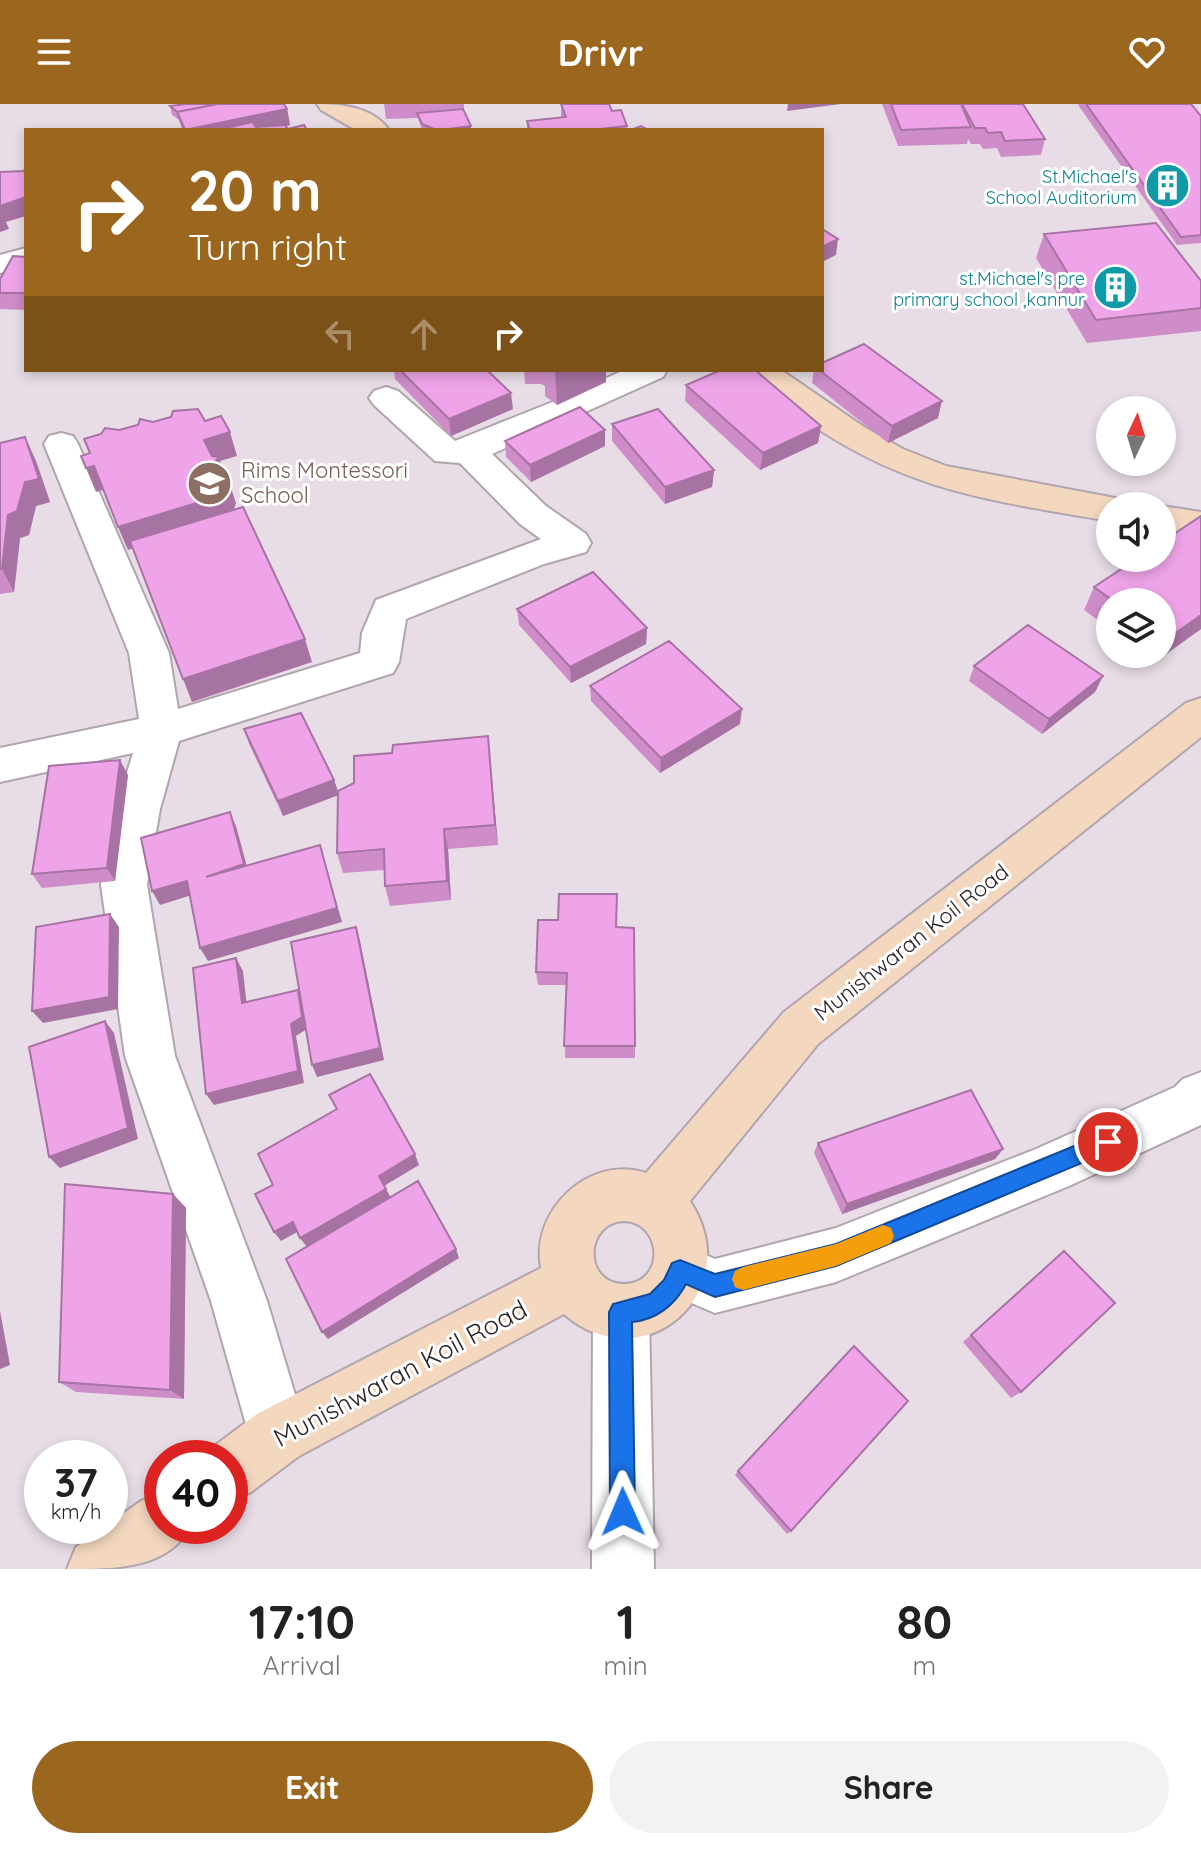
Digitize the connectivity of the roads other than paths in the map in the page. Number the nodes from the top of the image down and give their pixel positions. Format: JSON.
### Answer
{"nodes":[{"id":1,"x":330,"y":104,"type":"edge"},
{"id":2,"x":372,"y":128,"type":"edge"},
{"id":3,"x":24,"y":258,"type":"edge"},
{"id":4,"x":0,"y":264,"type":"edge"},
{"id":5,"x":646,"y":372,"type":"edge"},
{"id":6,"x":763,"y":372,"type":"edge"},
{"id":7,"x":386,"y":398,"type":"dead end"},
{"id":8,"x":61,"y":444,"type":"dead end"},
{"id":9,"x":468,"y":451,"type":"junction"},
{"id":10,"x":1096,"y":506,"type":"edge"},
{"id":11,"x":1176,"y":521,"type":"edge"},
{"id":12,"x":1201,"y":525,"type":"edge"},
{"id":13,"x":1201,"y":714,"type":"edge"},
{"id":14,"x":161,"y":731,"type":"junction"},
{"id":15,"x":0,"y":765,"type":"edge"},
{"id":16,"x":1201,"y":1096,"type":"edge"},
{"id":17,"x":655,"y":1203,"type":"junction"},
{"id":18,"x":680,"y":1271,"type":"junction"},
{"id":19,"x":573,"y":1280,"type":"junction"},
{"id":20,"x":621,"y":1312,"type":"junction"},
{"id":21,"x":278,"y":1435,"type":"junction"},
{"id":22,"x":248,"y":1458,"type":"edge"},
{"id":23,"x":144,"y":1535,"type":"edge"},
{"id":24,"x":98,"y":1569,"type":"edge"},
{"id":25,"x":623,"y":1569,"type":"edge"}],
"edges":[{"from":1,"to":2,"type":"main road"},
{"from":3,"to":4,"type":"street"},
{"from":5,"to":9,"type":"street"},
{"from":6,"to":10,"type":"main road"},
{"from":7,"to":9,"type":"street"},
{"from":8,"to":14,"type":"street"},
{"from":9,"to":14,"type":"street"},
{"from":11,"to":12,"type":"main road"},
{"from":13,"to":17,"type":"main road","name":"Munishwaran Koil Road"},
{"from":14,"to":15,"type":"street"},
{"from":14,"to":21,"type":"street"},
{"from":16,"to":18,"type":"street"},
{"from":17,"to":18,"type":"main road"},
{"from":17,"to":19,"type":"main road"},
{"from":18,"to":20,"type":"main road"},
{"from":19,"to":20,"type":"main road"},
{"from":19,"to":21,"type":"main road","name":"Munishwaran Koil Road"},
{"from":20,"to":25,"type":"street"},
{"from":21,"to":22,"type":"main road","name":"Munishwaran Koil Road"},
{"from":23,"to":24,"type":"main road"}]}
